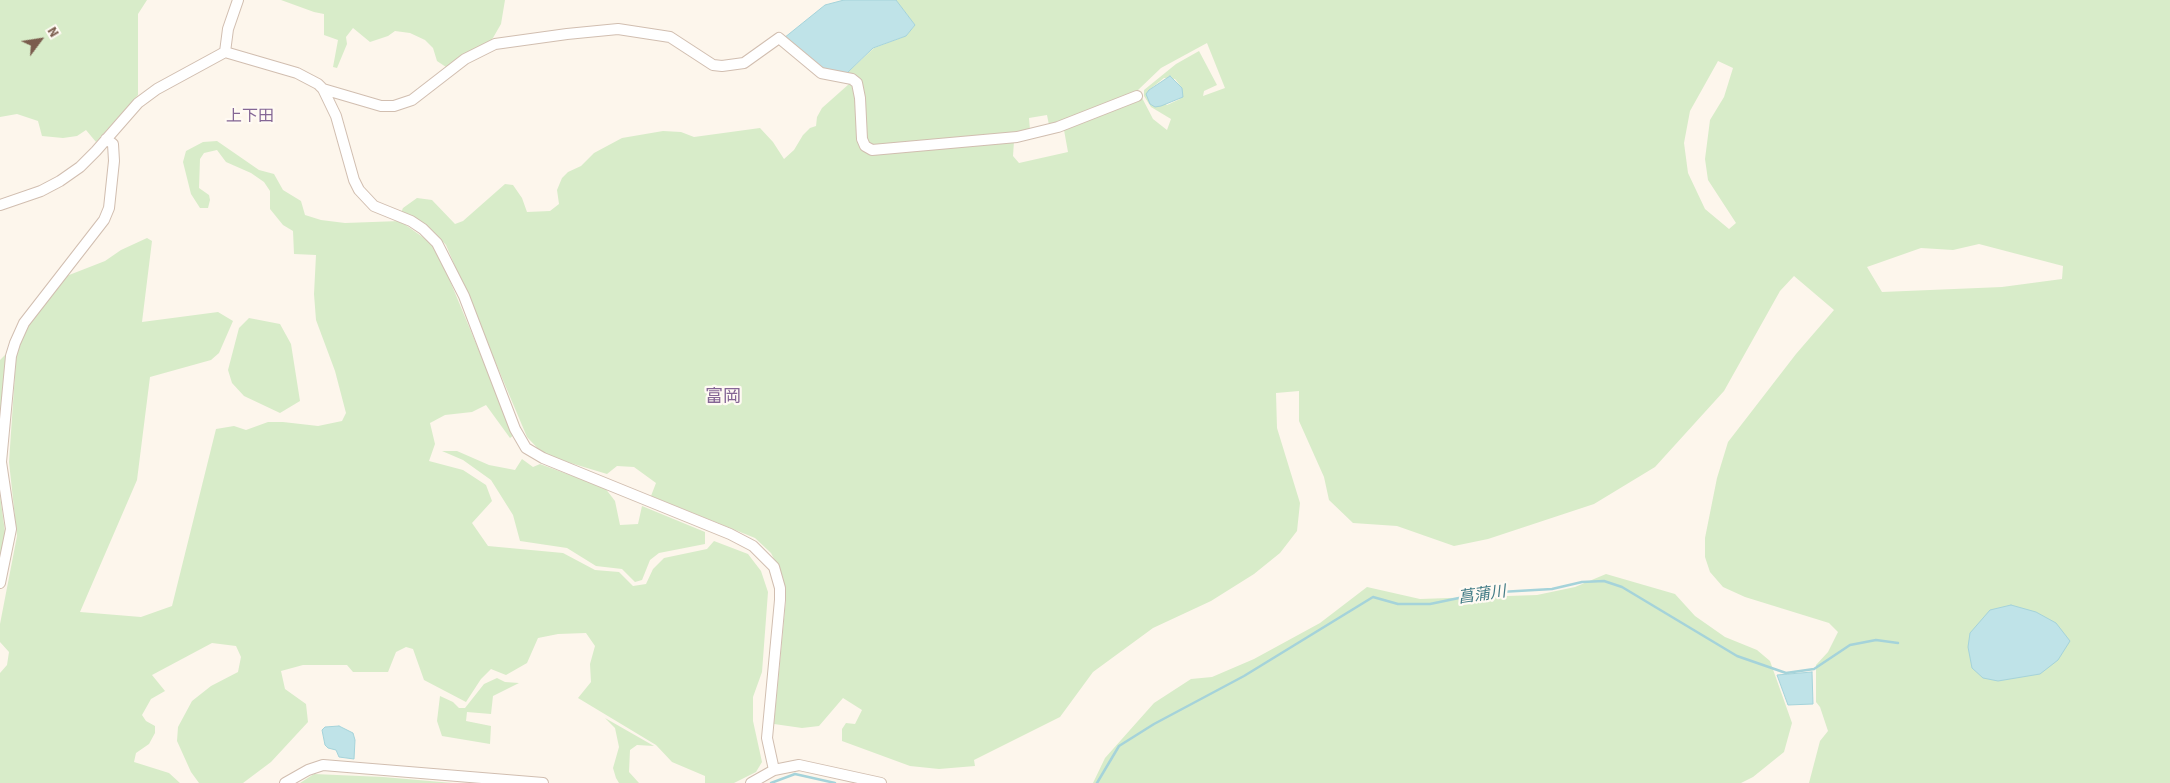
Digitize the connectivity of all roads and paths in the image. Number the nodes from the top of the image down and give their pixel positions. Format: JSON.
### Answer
{"nodes":[{"id":1,"x":238,"y":0,"type":"edge"},
{"id":2,"x":225,"y":52,"type":"junction"},
{"id":3,"x":323,"y":89,"type":"junction"},
{"id":4,"x":1137,"y":96,"type":"dead end"},
{"id":5,"x":106,"y":139,"type":"junction"},
{"id":6,"x":0,"y":205,"type":"edge"},
{"id":7,"x":0,"y":583,"type":"edge"},
{"id":8,"x":774,"y":770,"type":"junction"},
{"id":9,"x":285,"y":783,"type":"edge"},
{"id":10,"x":543,"y":783,"type":"edge"},
{"id":11,"x":751,"y":783,"type":"edge"},
{"id":12,"x":881,"y":783,"type":"edge"}],
"edges":[{"from":1,"to":2,"type":"street"},
{"from":2,"to":3,"type":"street"},
{"from":2,"to":5,"type":"street"},
{"from":3,"to":4,"type":"street"},
{"from":3,"to":8,"type":"street"},
{"from":5,"to":6,"type":"street"},
{"from":5,"to":7,"type":"street"},
{"from":8,"to":11,"type":"street"},
{"from":8,"to":12,"type":"street"},
{"from":9,"to":10,"type":"street"}]}
